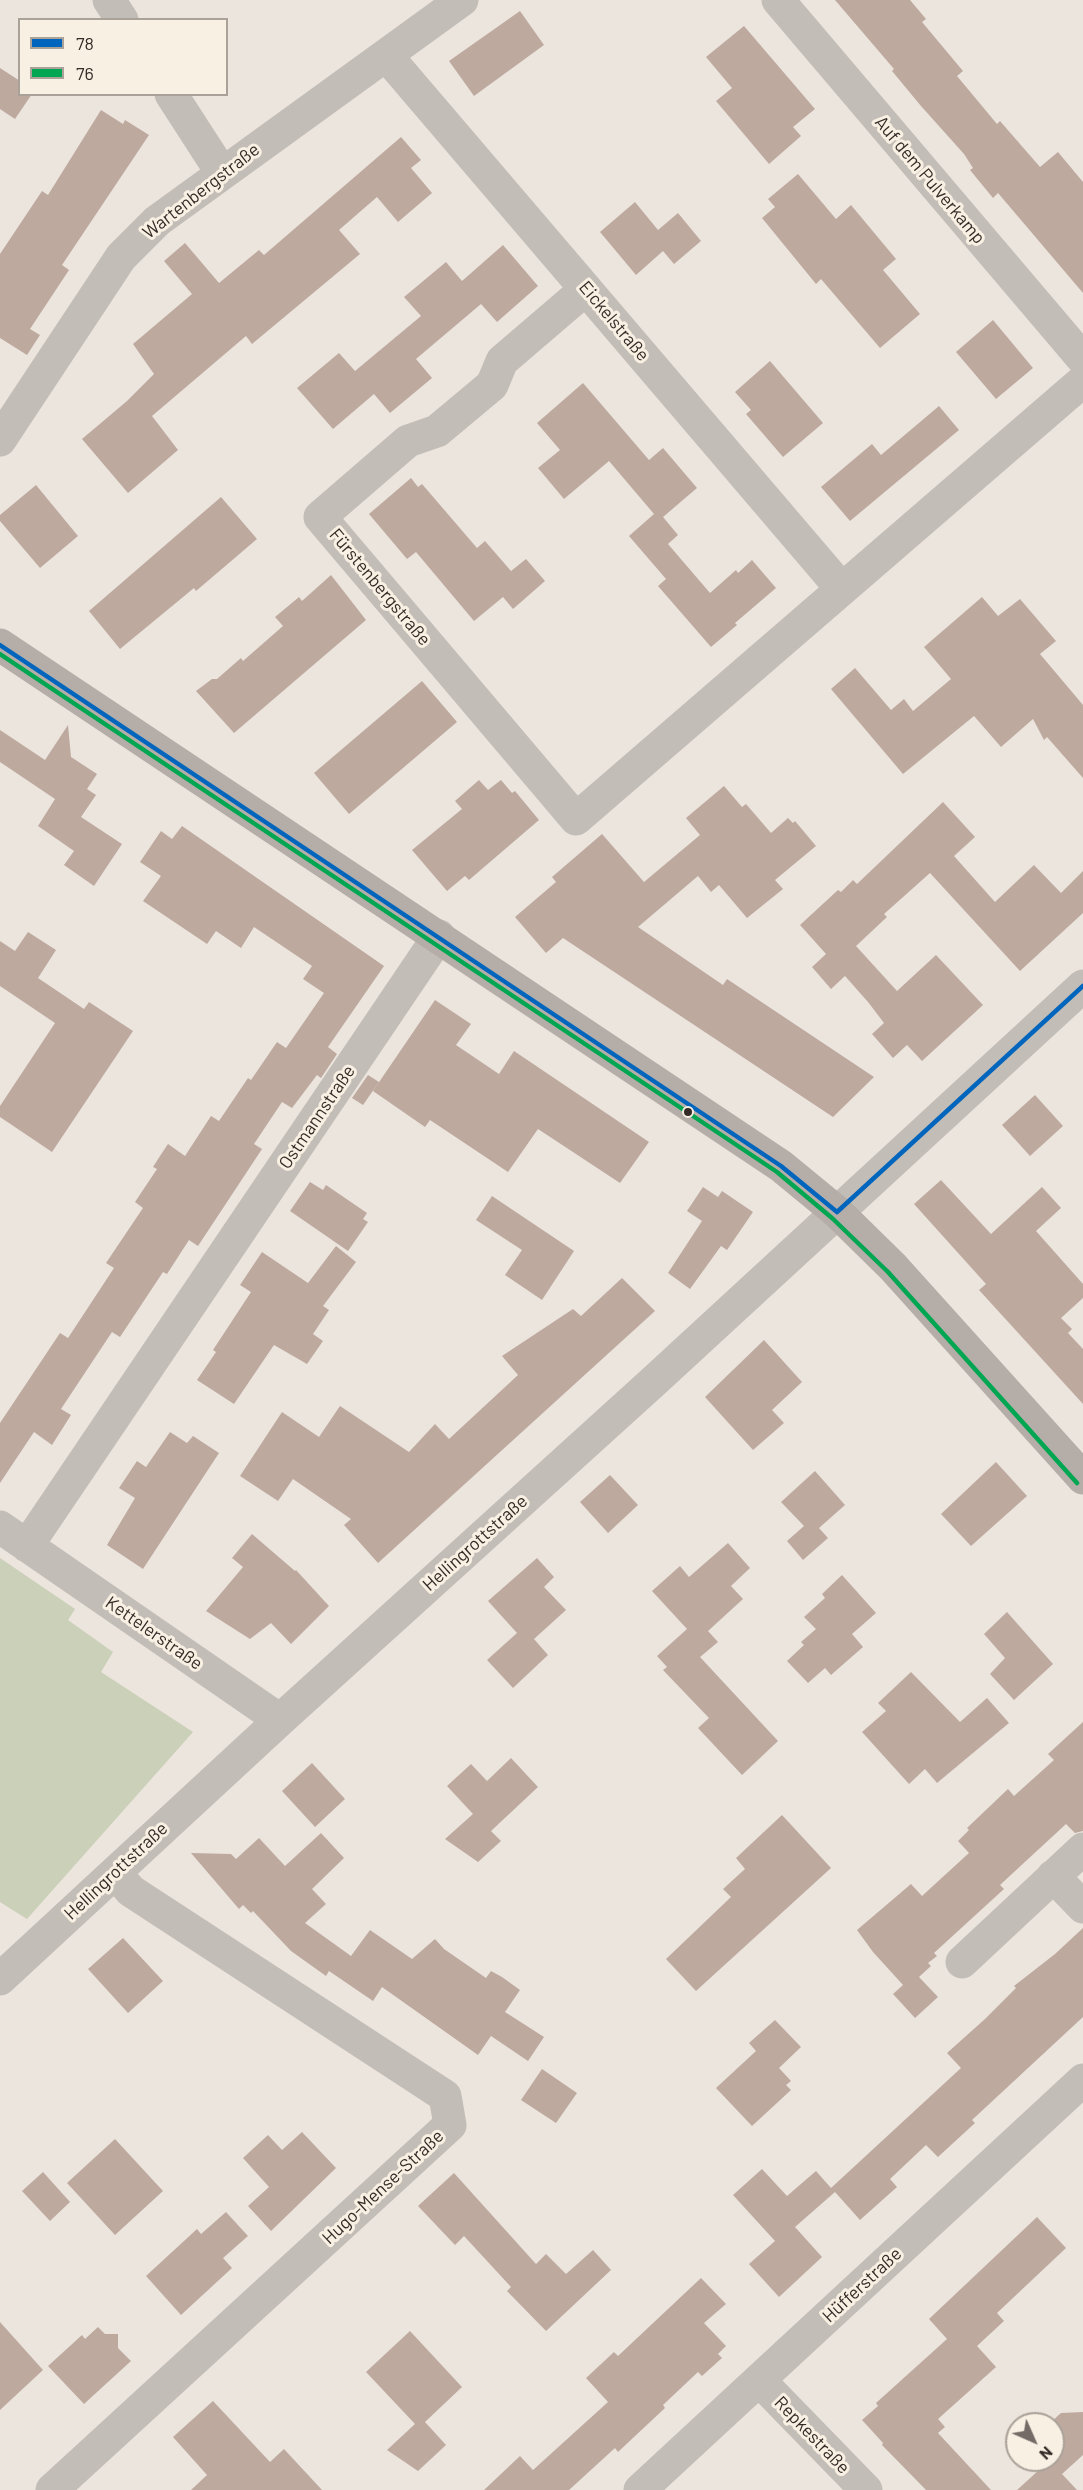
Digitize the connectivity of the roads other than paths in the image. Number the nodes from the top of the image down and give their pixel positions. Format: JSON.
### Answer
{"nodes":[{"id":1,"x":109,"y":0,"type":"edge"},
{"id":2,"x":462,"y":0,"type":"edge"},
{"id":3,"x":778,"y":0,"type":"edge"},
{"id":4,"x":121,"y":18,"type":"edge"},
{"id":5,"x":386,"y":55,"type":"junction"},
{"id":6,"x":172,"y":96,"type":"edge"},
{"id":7,"x":222,"y":173,"type":"junction"},
{"id":8,"x":586,"y":289,"type":"junction"},
{"id":9,"x":1083,"y":359,"type":"edge"},
{"id":10,"x":1083,"y":381,"type":"edge"},
{"id":11,"x":0,"y":440,"type":"edge"},
{"id":12,"x":841,"y":588,"type":"junction"},
{"id":13,"x":0,"y":645,"type":"edge"},
{"id":14,"x":439,"y":936,"type":"junction"},
{"id":15,"x":1083,"y":986,"type":"edge"},
{"id":16,"x":837,"y":1212,"type":"junction"},
{"id":17,"x":1083,"y":1478,"type":"edge"},
{"id":18,"x":0,"y":1527,"type":"edge"},
{"id":19,"x":27,"y":1546,"type":"junction"},
{"id":20,"x":280,"y":1720,"type":"junction"},
{"id":21,"x":1083,"y":1849,"type":"edge"},
{"id":22,"x":115,"y":1872,"type":"junction"},
{"id":23,"x":1053,"y":1876,"type":"junction"},
{"id":24,"x":1083,"y":1907,"type":"edge"},
{"id":25,"x":962,"y":1962,"type":"dead end"},
{"id":26,"x":0,"y":1979,"type":"edge"},
{"id":27,"x":1083,"y":2080,"type":"edge"},
{"id":28,"x":759,"y":2380,"type":"junction"},
{"id":29,"x":52,"y":2490,"type":"edge"},
{"id":30,"x":640,"y":2490,"type":"edge"},
{"id":31,"x":866,"y":2490,"type":"edge"}],
"edges":[{"from":1,"to":4,"type":"street"},
{"from":2,"to":5,"type":"street","name":"Wartenbergstraße"},
{"from":3,"to":9,"type":"street","name":"Auf dem Pulverkamp"},
{"from":5,"to":7,"type":"street","name":"Wartenbergstraße"},
{"from":5,"to":8,"type":"street","name":"Eickelstraße"},
{"from":6,"to":7,"type":"street"},
{"from":7,"to":11,"type":"street","name":"Wartenbergstraße"},
{"from":8,"to":12,"type":"street","name":"Eickelstraße"},
{"from":8,"to":12,"type":"street","name":"Fürstenbergstraße"},
{"from":10,"to":12,"type":"street"},
{"from":13,"to":14,"type":"street"},
{"from":14,"to":16,"type":"street"},
{"from":14,"to":19,"type":"street","name":"Ostmannstraße"},
{"from":15,"to":16,"type":"street","name":"Hellingrottstraße"},
{"from":16,"to":17,"type":"street"},
{"from":16,"to":20,"type":"street","name":"Hellingrottstraße"},
{"from":18,"to":19,"type":"street","name":"Kettelerstraße"},
{"from":19,"to":20,"type":"street","name":"Kettelerstraße"},
{"from":20,"to":22,"type":"street","name":"Hellingrottstraße"},
{"from":21,"to":23,"type":"street"},
{"from":22,"to":26,"type":"street","name":"Hellingrottstraße"},
{"from":22,"to":29,"type":"street","name":"Hugo-Mense-Straße"},
{"from":23,"to":24,"type":"street"},
{"from":23,"to":25,"type":"street"},
{"from":27,"to":28,"type":"street","name":"Hüfferstraße"},
{"from":28,"to":30,"type":"street","name":"Hüfferstraße"},
{"from":28,"to":31,"type":"street","name":"Repkestraße"}]}
